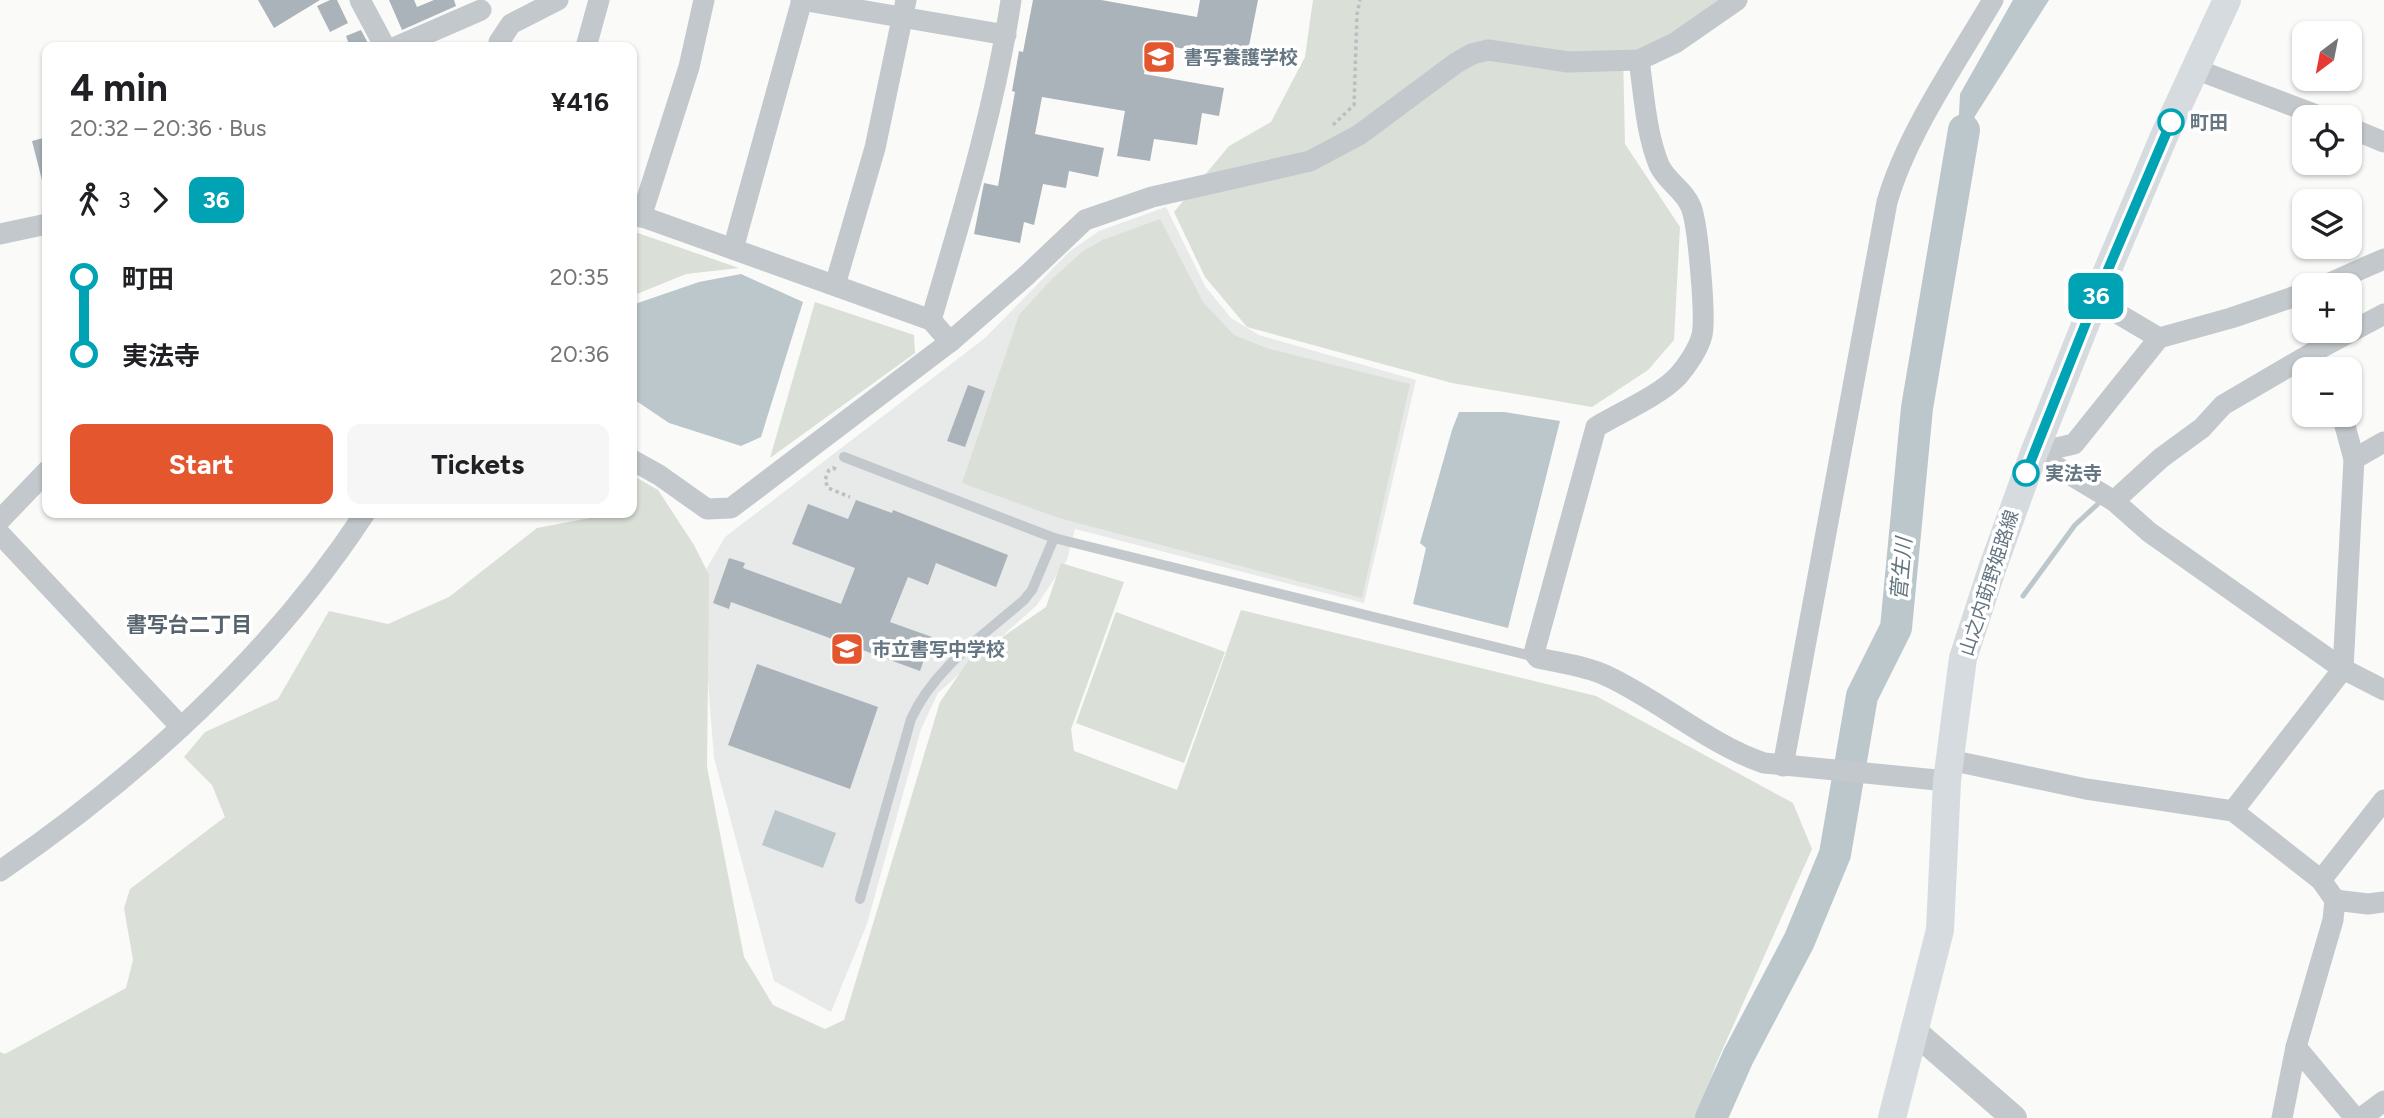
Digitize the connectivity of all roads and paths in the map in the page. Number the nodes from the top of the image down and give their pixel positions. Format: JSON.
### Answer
{"nodes":[{"id":1,"x":360,"y":0,"type":"edge"},
{"id":2,"x":558,"y":0,"type":"edge"},
{"id":3,"x":704,"y":0,"type":"edge"},
{"id":4,"x":802,"y":0,"type":"edge"},
{"id":5,"x":1011,"y":0,"type":"edge"},
{"id":6,"x":1360,"y":0,"type":"edge"},
{"id":7,"x":1737,"y":0,"type":"edge"},
{"id":8,"x":1993,"y":0,"type":"edge"},
{"id":9,"x":2227,"y":0,"type":"edge"},
{"id":10,"x":596,"y":1,"type":"edge"},
{"id":11,"x":479,"y":5,"type":"edge"},
{"id":12,"x":905,"y":9,"type":"edge"},
{"id":13,"x":1006,"y":35,"type":"junction"},
{"id":14,"x":382,"y":42,"type":"edge"},
{"id":15,"x":406,"y":42,"type":"edge"},
{"id":16,"x":498,"y":42,"type":"edge"},
{"id":17,"x":501,"y":42,"type":"edge"},
{"id":18,"x":587,"y":42,"type":"edge"},
{"id":19,"x":1639,"y":60,"type":"junction"},
{"id":20,"x":2195,"y":69,"type":"junction"},
{"id":21,"x":2292,"y":106,"type":"edge"},
{"id":22,"x":1328,"y":130,"type":"dead end"},
{"id":23,"x":2362,"y":133,"type":"edge"},
{"id":24,"x":2384,"y":142,"type":"edge"},
{"id":25,"x":637,"y":212,"type":"edge"},
{"id":26,"x":637,"y":215,"type":"edge"},
{"id":27,"x":42,"y":225,"type":"edge"},
{"id":28,"x":0,"y":234,"type":"edge"},
{"id":29,"x":733,"y":249,"type":"junction"},
{"id":30,"x":2384,"y":259,"type":"edge"},
{"id":31,"x":2352,"y":273,"type":"edge"},
{"id":32,"x":835,"y":285,"type":"junction"},
{"id":33,"x":2292,"y":297,"type":"edge"},
{"id":34,"x":2095,"y":300,"type":"junction"},
{"id":35,"x":2384,"y":314,"type":"edge"},
{"id":36,"x":931,"y":320,"type":"junction"},
{"id":37,"x":2159,"y":338,"type":"junction"},
{"id":38,"x":950,"y":342,"type":"junction"},
{"id":39,"x":2324,"y":357,"type":"edge"},
{"id":40,"x":2292,"y":373,"type":"edge"},
{"id":41,"x":2345,"y":427,"type":"edge"},
{"id":42,"x":2384,"y":442,"type":"edge"},
{"id":43,"x":2034,"y":453,"type":"junction"},
{"id":44,"x":844,"y":457,"type":"dead end"},
{"id":45,"x":2354,"y":459,"type":"junction"},
{"id":46,"x":637,"y":463,"type":"edge"},
{"id":47,"x":846,"y":473,"type":"dead end"},
{"id":48,"x":42,"y":476,"type":"edge"},
{"id":49,"x":850,"y":497,"type":"dead end"},
{"id":50,"x":2114,"y":501,"type":"junction"},
{"id":51,"x":361,"y":518,"type":"edge"},
{"id":52,"x":0,"y":520,"type":"edge"},
{"id":53,"x":0,"y":534,"type":"edge"},
{"id":54,"x":1054,"y":538,"type":"junction"},
{"id":55,"x":1538,"y":658,"type":"junction"},
{"id":56,"x":2343,"y":669,"type":"junction"},
{"id":57,"x":2384,"y":690,"type":"edge"},
{"id":58,"x":181,"y":727,"type":"junction"},
{"id":59,"x":1787,"y":766,"type":"junction"},
{"id":60,"x":1941,"y":773,"type":"junction"},
{"id":61,"x":2384,"y":800,"type":"edge"},
{"id":62,"x":2233,"y":811,"type":"junction"},
{"id":63,"x":0,"y":871,"type":"edge"},
{"id":64,"x":2321,"y":880,"type":"junction"},
{"id":65,"x":860,"y":899,"type":"dead end"},
{"id":66,"x":2335,"y":900,"type":"junction"},
{"id":67,"x":2384,"y":901,"type":"edge"},
{"id":68,"x":1914,"y":1031,"type":"junction"},
{"id":69,"x":2296,"y":1046,"type":"junction"},
{"id":70,"x":2384,"y":1101,"type":"edge"},
{"id":71,"x":1892,"y":1118,"type":"edge"},
{"id":72,"x":2014,"y":1118,"type":"edge"},
{"id":73,"x":2282,"y":1118,"type":"edge"},
{"id":74,"x":2355,"y":1118,"type":"edge"},
{"id":75,"x":2361,"y":1118,"type":"edge"}],
"edges":[{"from":1,"to":14,"type":"street"},
{"from":2,"to":17,"type":"street"},
{"from":3,"to":25,"type":"street"},
{"from":4,"to":12,"type":"street"},
{"from":4,"to":29,"type":"street"},
{"from":5,"to":13,"type":"street"},
{"from":6,"to":22,"type":"path"},
{"from":7,"to":19,"type":"street"},
{"from":8,"to":59,"type":"street"},
{"from":9,"to":20,"type":"main road","name":"山之内莇野姫路線"},
{"from":10,"to":18,"type":"street"},
{"from":11,"to":15,"type":"street"},
{"from":11,"to":16,"type":"street"},
{"from":12,"to":13,"type":"street"},
{"from":12,"to":32,"type":"street"},
{"from":13,"to":36,"type":"street"},
{"from":19,"to":38,"type":"street"},
{"from":19,"to":55,"type":"street"},
{"from":20,"to":21,"type":"street"},
{"from":20,"to":34,"type":"main road","name":"山之内莇野姫路線"},
{"from":23,"to":24,"type":"street"},
{"from":26,"to":29,"type":"street"},
{"from":27,"to":28,"type":"street"},
{"from":29,"to":32,"type":"street"},
{"from":30,"to":31,"type":"street"},
{"from":32,"to":36,"type":"street"},
{"from":33,"to":37,"type":"street"},
{"from":34,"to":37,"type":"street"},
{"from":34,"to":43,"type":"main road","name":"山之内莇野姫路線"},
{"from":35,"to":39,"type":"street"},
{"from":36,"to":38,"type":"street"},
{"from":37,"to":43,"type":"street"},
{"from":38,"to":46,"type":"street"},
{"from":40,"to":50,"type":"street"},
{"from":41,"to":45,"type":"street"},
{"from":42,"to":45,"type":"street"},
{"from":43,"to":50,"type":"street"},
{"from":43,"to":60,"type":"main road","name":"山之内莇野姫路線"},
{"from":44,"to":54,"type":"lane"},
{"from":45,"to":56,"type":"street"},
{"from":47,"to":49,"type":"path"},
{"from":48,"to":52,"type":"street"},
{"from":50,"to":56,"type":"street"},
{"from":51,"to":58,"type":"street"},
{"from":53,"to":58,"type":"street"},
{"from":54,"to":55,"type":"lane"},
{"from":54,"to":65,"type":"lane"},
{"from":55,"to":59,"type":"street"},
{"from":56,"to":57,"type":"street"},
{"from":56,"to":62,"type":"street"},
{"from":58,"to":63,"type":"street"},
{"from":59,"to":60,"type":"street"},
{"from":60,"to":62,"type":"street"},
{"from":60,"to":68,"type":"main road","name":"山之内莇野姫路線"},
{"from":61,"to":64,"type":"street"},
{"from":62,"to":64,"type":"street"},
{"from":64,"to":66,"type":"street"},
{"from":66,"to":67,"type":"street"},
{"from":66,"to":69,"type":"street"},
{"from":68,"to":71,"type":"main road","name":"山之内莇野姫路線"},
{"from":68,"to":72,"type":"street"},
{"from":69,"to":73,"type":"street"},
{"from":69,"to":74,"type":"street"},
{"from":70,"to":75,"type":"street"}]}
